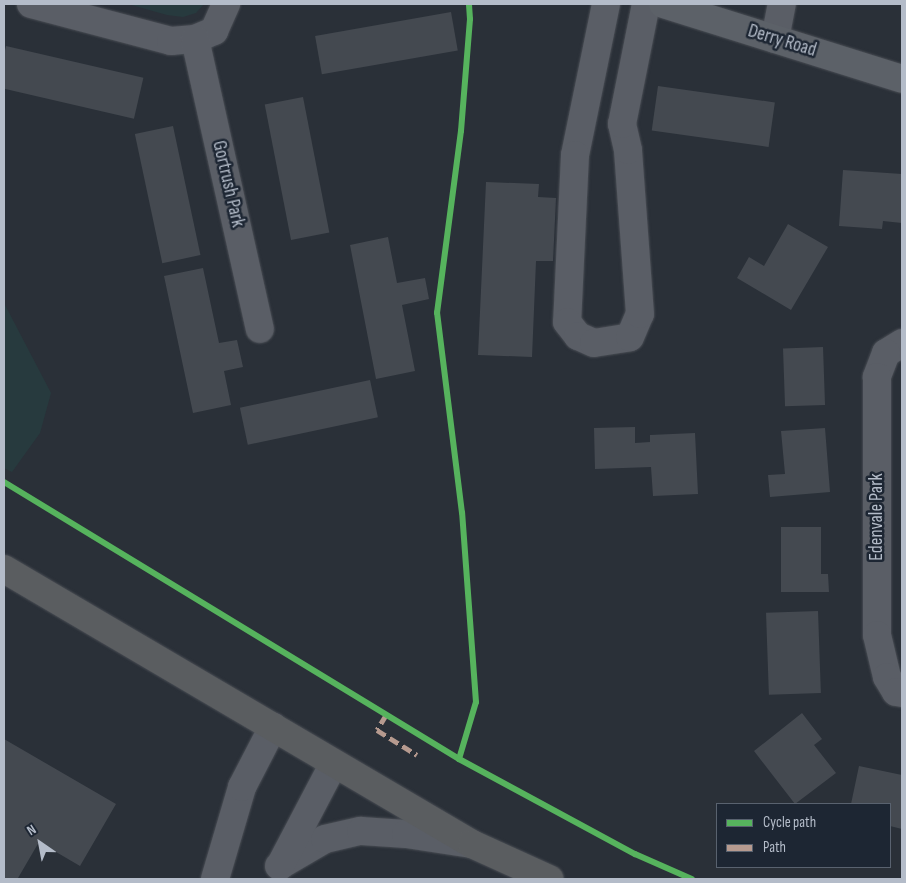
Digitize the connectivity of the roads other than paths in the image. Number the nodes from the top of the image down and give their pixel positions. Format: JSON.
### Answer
{"nodes":[{"id":1,"x":30,"y":4,"type":"edge"},
{"id":2,"x":226,"y":4,"type":"edge"},
{"id":3,"x":606,"y":4,"type":"edge"},
{"id":4,"x":646,"y":4,"type":"edge"},
{"id":5,"x":662,"y":4,"type":"edge"},
{"id":6,"x":782,"y":4,"type":"edge"},
{"id":7,"x":195,"y":39,"type":"junction"},
{"id":8,"x":775,"y":39,"type":"junction"},
{"id":9,"x":902,"y":80,"type":"edge"},
{"id":10,"x":582,"y":119,"type":"junction"},
{"id":11,"x":622,"y":124,"type":"junction"},
{"id":12,"x":260,"y":329,"type":"dead end"},
{"id":13,"x":902,"y":343,"type":"edge"},
{"id":14,"x":4,"y":569,"type":"edge"},
{"id":15,"x":902,"y":693,"type":"edge"},
{"id":16,"x":273,"y":727,"type":"junction"},
{"id":17,"x":334,"y":763,"type":"junction"},
{"id":18,"x":472,"y":844,"type":"junction"},
{"id":19,"x":274,"y":873,"type":"edge"},
{"id":20,"x":214,"y":879,"type":"edge"},
{"id":21,"x":549,"y":879,"type":"edge"}],
"edges":[{"from":1,"to":7,"type":"street"},
{"from":2,"to":7,"type":"street"},
{"from":3,"to":10,"type":"street"},
{"from":4,"to":11,"type":"street"},
{"from":5,"to":8,"type":"main road","name":"Derry Road"},
{"from":6,"to":8,"type":"street"},
{"from":7,"to":12,"type":"street","name":"Gortrush Park"},
{"from":8,"to":9,"type":"main road","name":"Derry Road"},
{"from":10,"to":11,"type":"street"},
{"from":10,"to":11,"type":"street"},
{"from":13,"to":15,"type":"street","name":"Edenvale Park"},
{"from":14,"to":16,"type":"highway"},
{"from":16,"to":17,"type":"highway"},
{"from":16,"to":20,"type":"street"},
{"from":17,"to":18,"type":"highway"},
{"from":17,"to":19,"type":"street"},
{"from":18,"to":19,"type":"street"},
{"from":18,"to":21,"type":"highway"}]}
